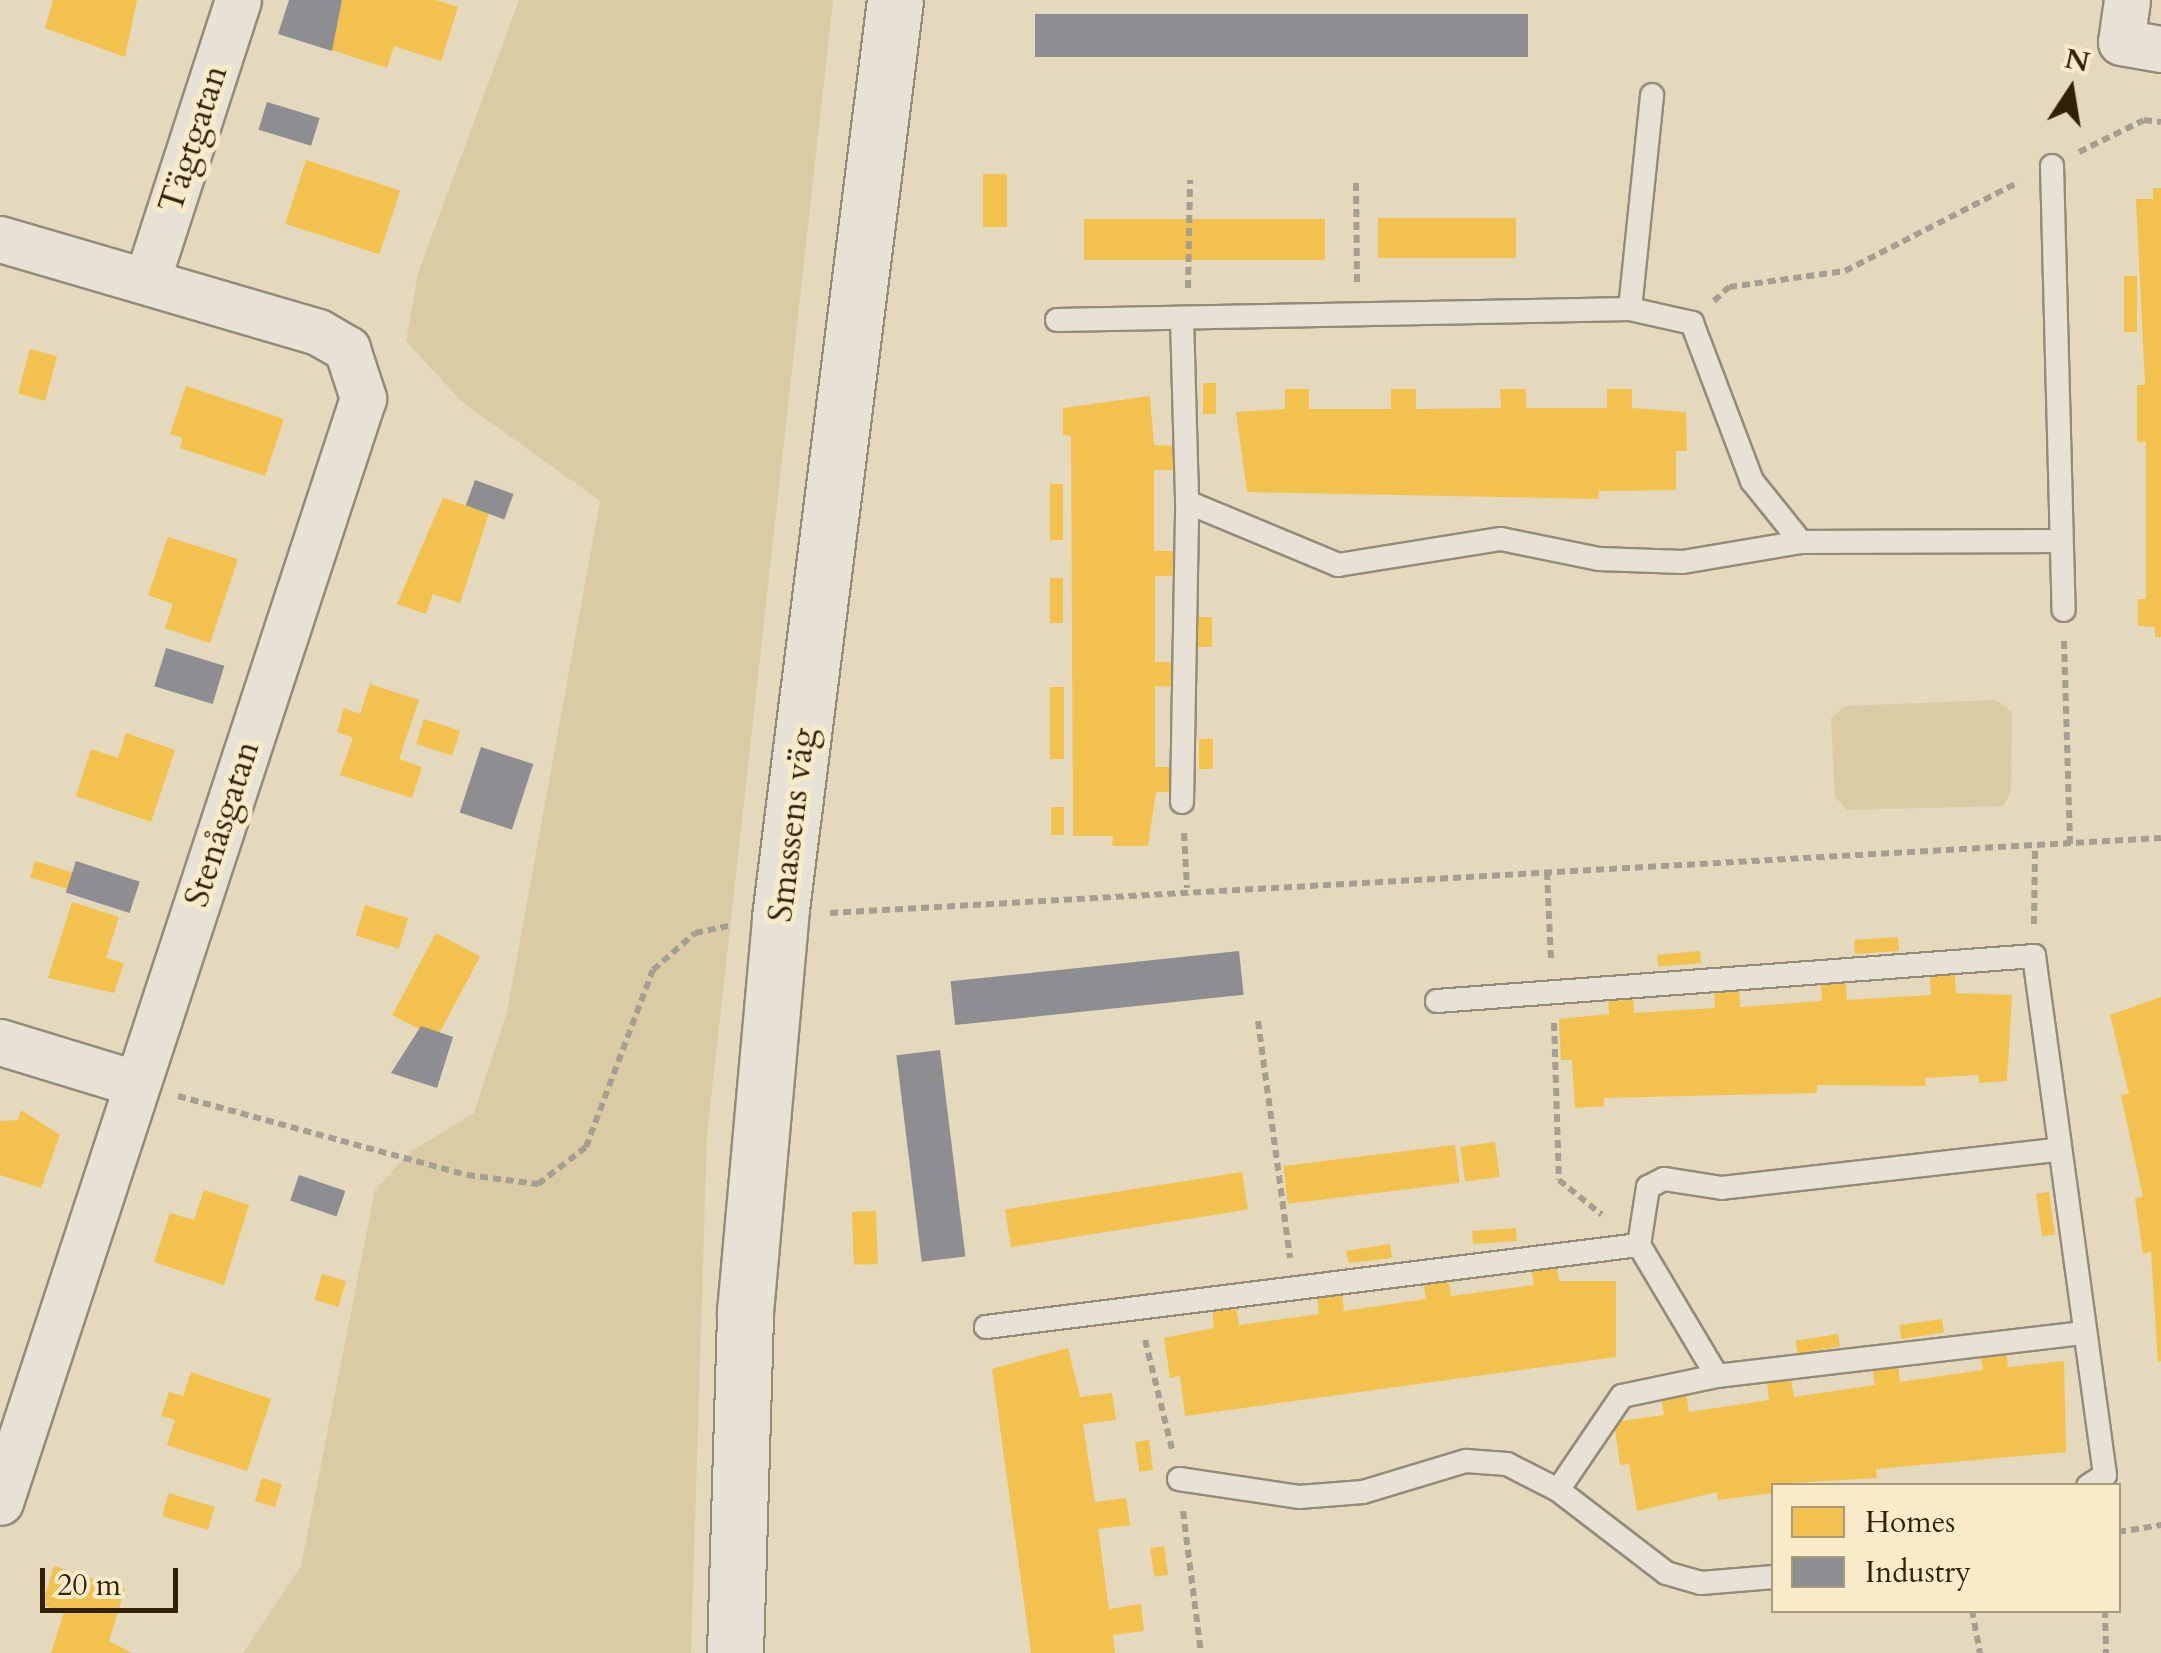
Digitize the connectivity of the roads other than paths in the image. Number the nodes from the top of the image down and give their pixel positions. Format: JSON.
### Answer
{"nodes":[{"id":1,"x":238,"y":0,"type":"edge"},
{"id":2,"x":895,"y":0,"type":"edge"},
{"id":3,"x":2128,"y":0,"type":"edge"},
{"id":4,"x":2161,"y":49,"type":"edge"},
{"id":5,"x":1652,"y":94,"type":"dead end"},
{"id":6,"x":2052,"y":166,"type":"road end"},
{"id":7,"x":0,"y":239,"type":"edge"},
{"id":8,"x":148,"y":278,"type":"junction"},
{"id":9,"x":1630,"y":309,"type":"junction"},
{"id":10,"x":1185,"y":319,"type":"junction"},
{"id":11,"x":1057,"y":320,"type":"dead end"},
{"id":12,"x":1186,"y":502,"type":"junction"},
{"id":13,"x":2056,"y":541,"type":"junction"},
{"id":14,"x":1800,"y":542,"type":"junction"},
{"id":15,"x":2064,"y":610,"type":"road end"},
{"id":16,"x":1182,"y":802,"type":"road end"},
{"id":17,"x":1437,"y":1001,"type":"dead end"},
{"id":18,"x":0,"y":1042,"type":"edge"},
{"id":19,"x":136,"y":1084,"type":"junction"},
{"id":20,"x":2055,"y":1150,"type":"junction"},
{"id":21,"x":1639,"y":1245,"type":"junction"},
{"id":22,"x":986,"y":1327,"type":"dead end"},
{"id":23,"x":2083,"y":1333,"type":"junction"},
{"id":24,"x":1717,"y":1376,"type":"junction"},
{"id":25,"x":1179,"y":1479,"type":"dead end"},
{"id":26,"x":2093,"y":1483,"type":"edge"},
{"id":27,"x":1558,"y":1490,"type":"junction"},
{"id":28,"x":0,"y":1502,"type":"edge"},
{"id":29,"x":1771,"y":1577,"type":"edge"},
{"id":30,"x":736,"y":1653,"type":"edge"}],
"edges":[{"from":1,"to":8,"type":"street","name":"Tägtgatan"},
{"from":2,"to":30,"type":"street","name":"Smassens väg"},
{"from":3,"to":4,"type":"street"},
{"from":5,"to":9,"type":"lane"},
{"from":6,"to":13,"type":"lane"},
{"from":7,"to":8,"type":"street","name":"Stenåsgatan"},
{"from":8,"to":19,"type":"street","name":"Stenåsgatan"},
{"from":9,"to":10,"type":"lane"},
{"from":9,"to":14,"type":"lane"},
{"from":10,"to":11,"type":"lane"},
{"from":10,"to":12,"type":"lane"},
{"from":12,"to":14,"type":"lane"},
{"from":12,"to":16,"type":"lane"},
{"from":13,"to":14,"type":"lane"},
{"from":13,"to":15,"type":"lane"},
{"from":17,"to":20,"type":"lane"},
{"from":18,"to":19,"type":"street"},
{"from":19,"to":28,"type":"street","name":"Stenåsgatan"},
{"from":20,"to":21,"type":"lane"},
{"from":20,"to":23,"type":"lane"},
{"from":21,"to":22,"type":"lane"},
{"from":21,"to":24,"type":"lane"},
{"from":23,"to":24,"type":"lane"},
{"from":23,"to":26,"type":"lane"},
{"from":24,"to":27,"type":"lane"},
{"from":25,"to":27,"type":"lane"},
{"from":27,"to":29,"type":"lane"}]}
